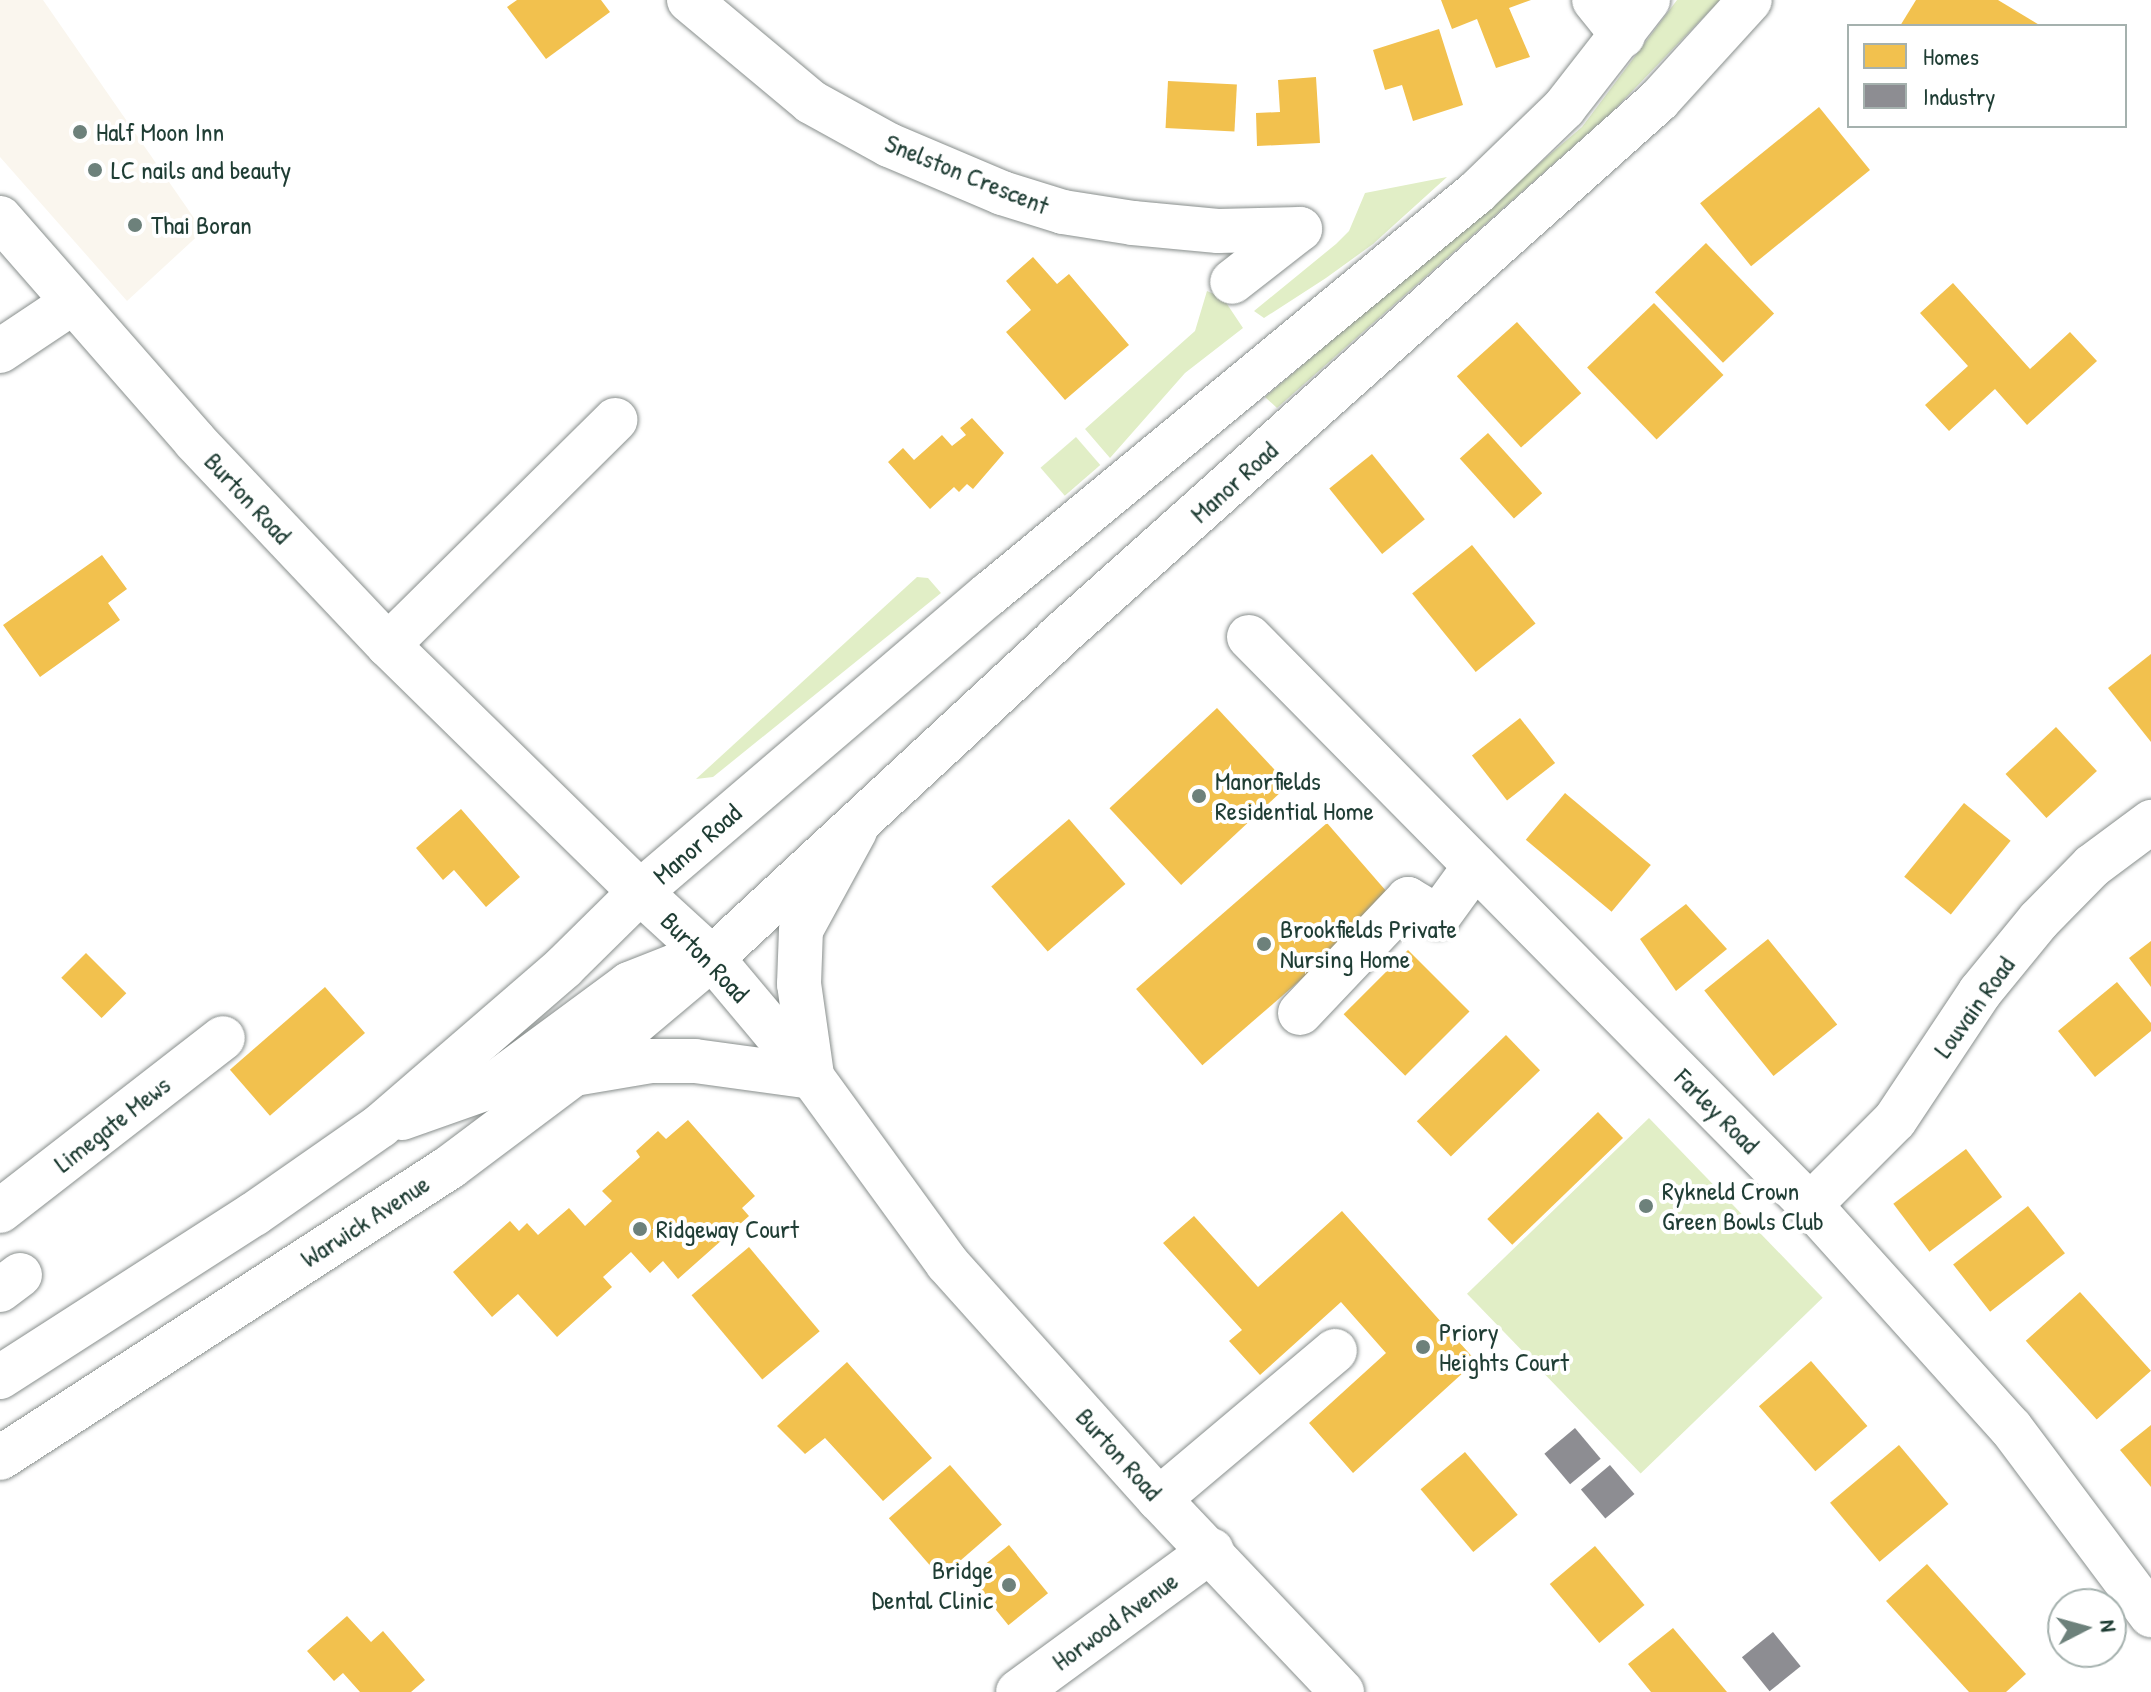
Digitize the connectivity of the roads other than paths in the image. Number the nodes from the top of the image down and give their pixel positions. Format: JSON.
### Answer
{"nodes":[{"id":1,"x":689,"y":0,"type":"edge"},
{"id":2,"x":1594,"y":0,"type":"edge"},
{"id":3,"x":1648,"y":0,"type":"edge"},
{"id":4,"x":1750,"y":0,"type":"edge"},
{"id":5,"x":1623,"y":36,"type":"junction"},
{"id":6,"x":0,"y":218,"type":"edge"},
{"id":7,"x":1232,"y":282,"type":"dead end"},
{"id":8,"x":72,"y":303,"type":"junction"},
{"id":9,"x":0,"y":351,"type":"edge"},
{"id":10,"x":615,"y":420,"type":"dead end"},
{"id":11,"x":1249,"y":637,"type":"dead end"},
{"id":12,"x":388,"y":645,"type":"junction"},
{"id":13,"x":862,"y":819,"type":"junction"},
{"id":14,"x":2151,"y":822,"type":"edge"},
{"id":15,"x":1475,"y":866,"type":"junction"},
{"id":16,"x":640,"y":892,"type":"junction"},
{"id":17,"x":712,"y":958,"type":"junction"},
{"id":18,"x":1300,"y":1013,"type":"dead end"},
{"id":19,"x":223,"y":1038,"type":"dead end"},
{"id":20,"x":574,"y":1074,"type":"junction"},
{"id":21,"x":812,"y":1077,"type":"junction"},
{"id":22,"x":380,"y":1126,"type":"junction"},
{"id":23,"x":1810,"y":1205,"type":"junction"},
{"id":24,"x":0,"y":1211,"type":"edge"},
{"id":25,"x":1335,"y":1351,"type":"dead end"},
{"id":26,"x":0,"y":1377,"type":"edge"},
{"id":27,"x":0,"y":1458,"type":"edge"},
{"id":28,"x":1159,"y":1499,"type":"junction"},
{"id":29,"x":1212,"y":1550,"type":"junction"},
{"id":30,"x":2151,"y":1615,"type":"edge"},
{"id":31,"x":1018,"y":1692,"type":"edge"},
{"id":32,"x":1342,"y":1692,"type":"edge"}],
"edges":[{"from":1,"to":7,"type":"main road","name":"Snelston Crescent"},
{"from":2,"to":5,"type":"main road"},
{"from":3,"to":5,"type":"main road","name":"Manor Road"},
{"from":4,"to":13,"type":"main road","name":"Manor Road"},
{"from":5,"to":16,"type":"main road","name":"Manor Road"},
{"from":6,"to":8,"type":"main road","name":"Burton Road"},
{"from":8,"to":9,"type":"main road"},
{"from":8,"to":12,"type":"main road","name":"Burton Road"},
{"from":10,"to":12,"type":"main road"},
{"from":11,"to":15,"type":"main road","name":"Farley Road"},
{"from":12,"to":16,"type":"main road","name":"Burton Road"},
{"from":13,"to":17,"type":"main road","name":"Manor Road"},
{"from":13,"to":21,"type":"main road"},
{"from":14,"to":23,"type":"main road","name":"Louvain Road"},
{"from":15,"to":18,"type":"main road"},
{"from":15,"to":23,"type":"main road","name":"Farley Road"},
{"from":16,"to":17,"type":"main road","name":"Burton Road"},
{"from":16,"to":22,"type":"main road"},
{"from":17,"to":20,"type":"main road","name":"Warwick Avenue"},
{"from":17,"to":21,"type":"main road","name":"Burton Road"},
{"from":17,"to":22,"type":"main road"},
{"from":19,"to":24,"type":"main road","name":"Limegate Mews"},
{"from":20,"to":21,"type":"main road"},
{"from":20,"to":27,"type":"main road","name":"Warwick Avenue"},
{"from":21,"to":28,"type":"main road","name":"Burton Road"},
{"from":22,"to":26,"type":"main road"},
{"from":23,"to":30,"type":"main road","name":"Farley Road"},
{"from":25,"to":28,"type":"main road"},
{"from":28,"to":29,"type":"main road","name":"Burton Road"},
{"from":29,"to":31,"type":"main road","name":"Horwood Avenue"},
{"from":29,"to":32,"type":"main road","name":"Burton Road"}]}
